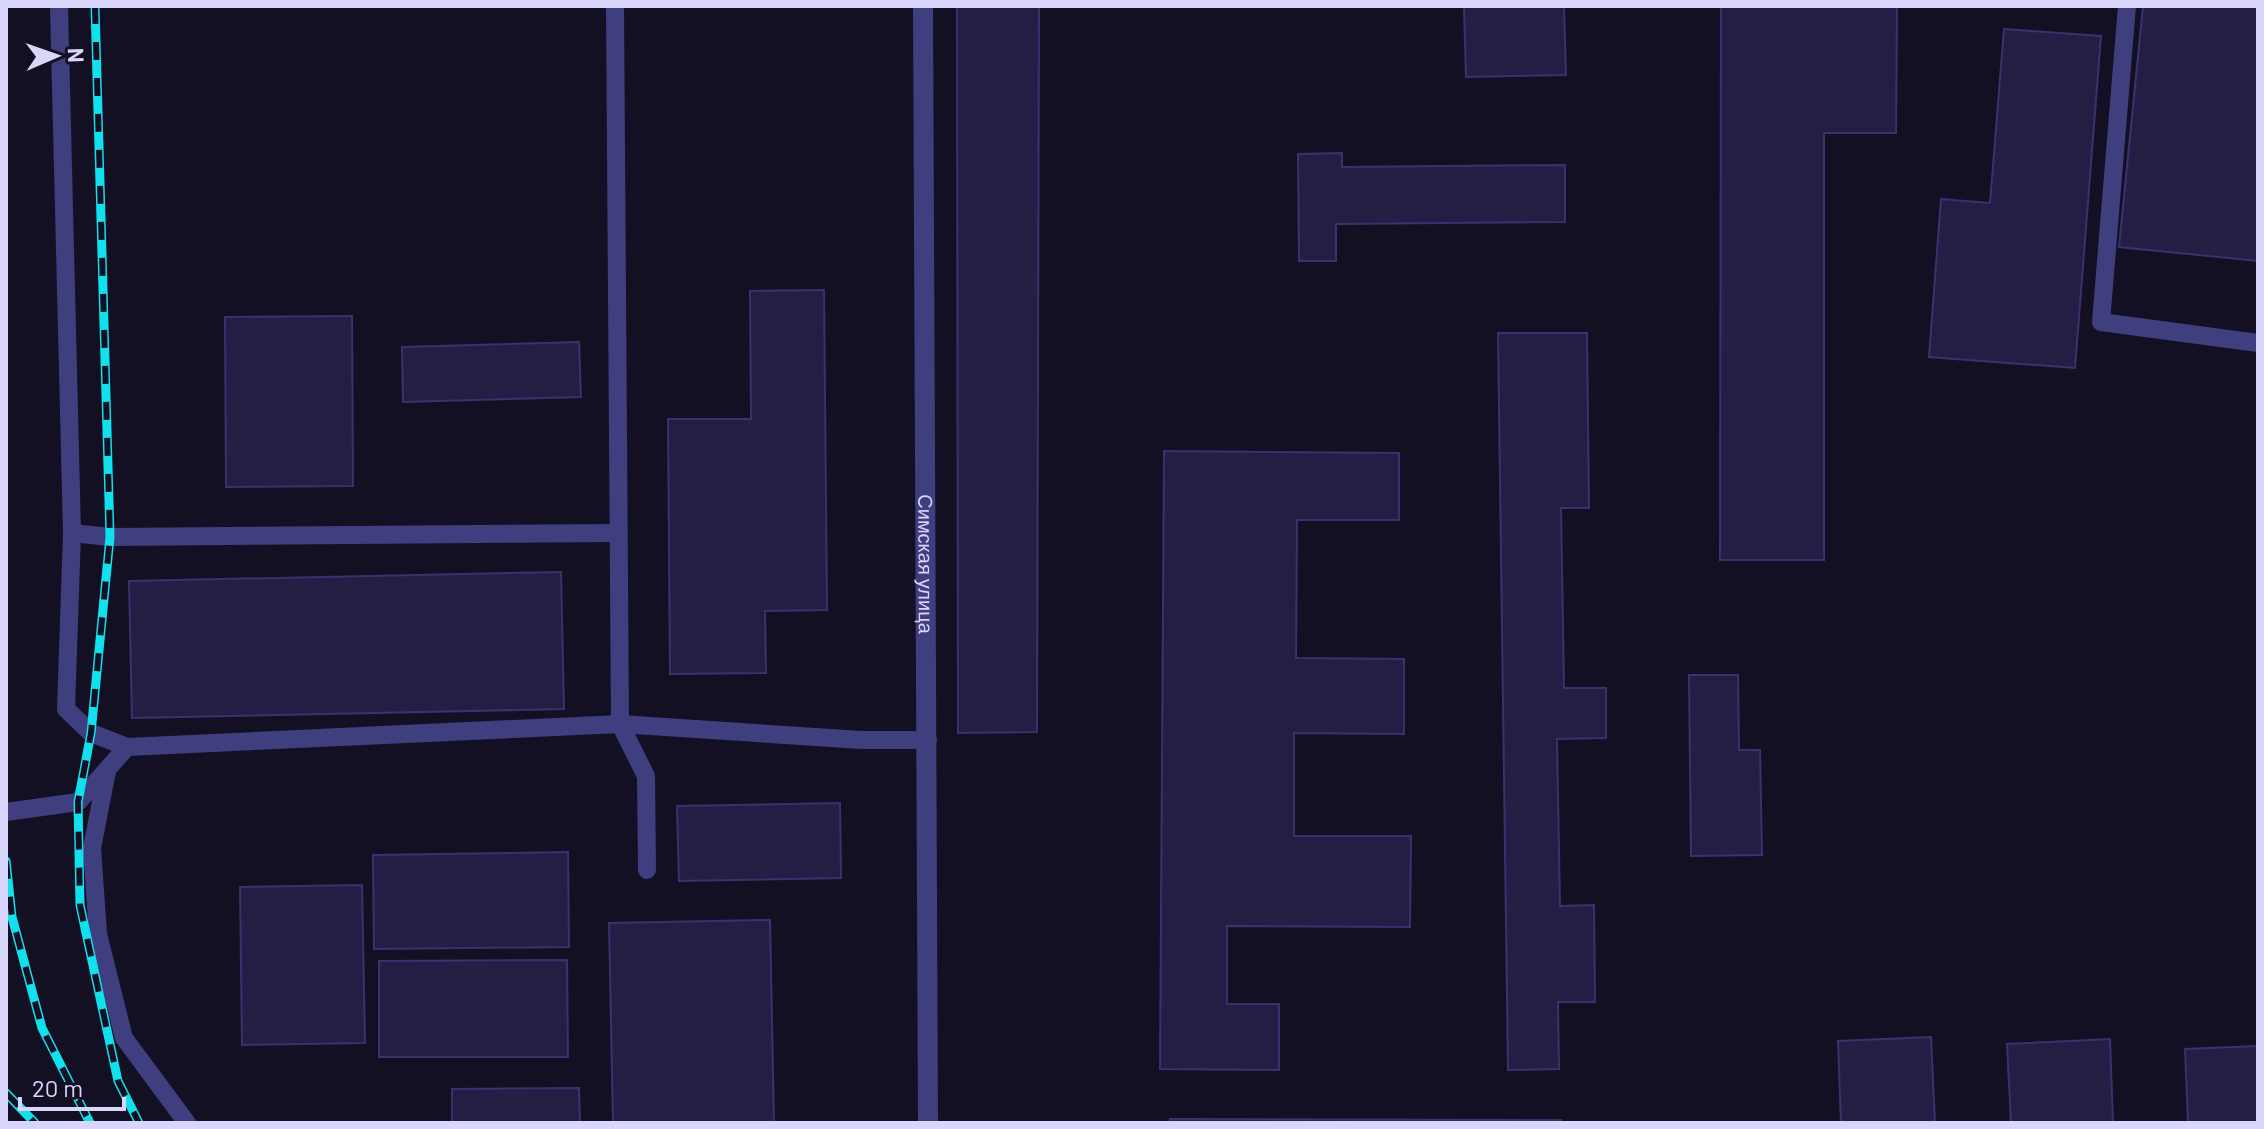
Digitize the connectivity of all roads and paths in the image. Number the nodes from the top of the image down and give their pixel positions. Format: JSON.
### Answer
{"nodes":[{"id":1,"x":59,"y":6,"type":"edge"},
{"id":2,"x":615,"y":6,"type":"edge"},
{"id":3,"x":923,"y":6,"type":"edge"},
{"id":4,"x":2127,"y":6,"type":"edge"},
{"id":5,"x":2258,"y":343,"type":"edge"},
{"id":6,"x":72,"y":533,"type":"junction"},
{"id":7,"x":617,"y":533,"type":"junction"},
{"id":8,"x":620,"y":724,"type":"junction"},
{"id":9,"x":928,"y":740,"type":"junction"},
{"id":10,"x":127,"y":747,"type":"junction"},
{"id":11,"x":108,"y":768,"type":"junction"},
{"id":12,"x":6,"y":812,"type":"edge"},
{"id":13,"x":647,"y":870,"type":"dead end"},
{"id":14,"x":187,"y":1123,"type":"edge"},
{"id":15,"x":928,"y":1123,"type":"edge"}],
"edges":[{"from":1,"to":6,"type":"lane"},
{"from":2,"to":7,"type":"lane"},
{"from":3,"to":9,"type":"street","name":"Симская улица"},
{"from":4,"to":5,"type":"lane"},
{"from":6,"to":7,"type":"lane"},
{"from":6,"to":10,"type":"lane"},
{"from":7,"to":8,"type":"lane"},
{"from":8,"to":9,"type":"lane"},
{"from":8,"to":10,"type":"lane"},
{"from":8,"to":13,"type":"lane"},
{"from":9,"to":15,"type":"street","name":"Симская улица"},
{"from":10,"to":11,"type":"lane"},
{"from":11,"to":12,"type":"lane"},
{"from":11,"to":14,"type":"lane"}]}
